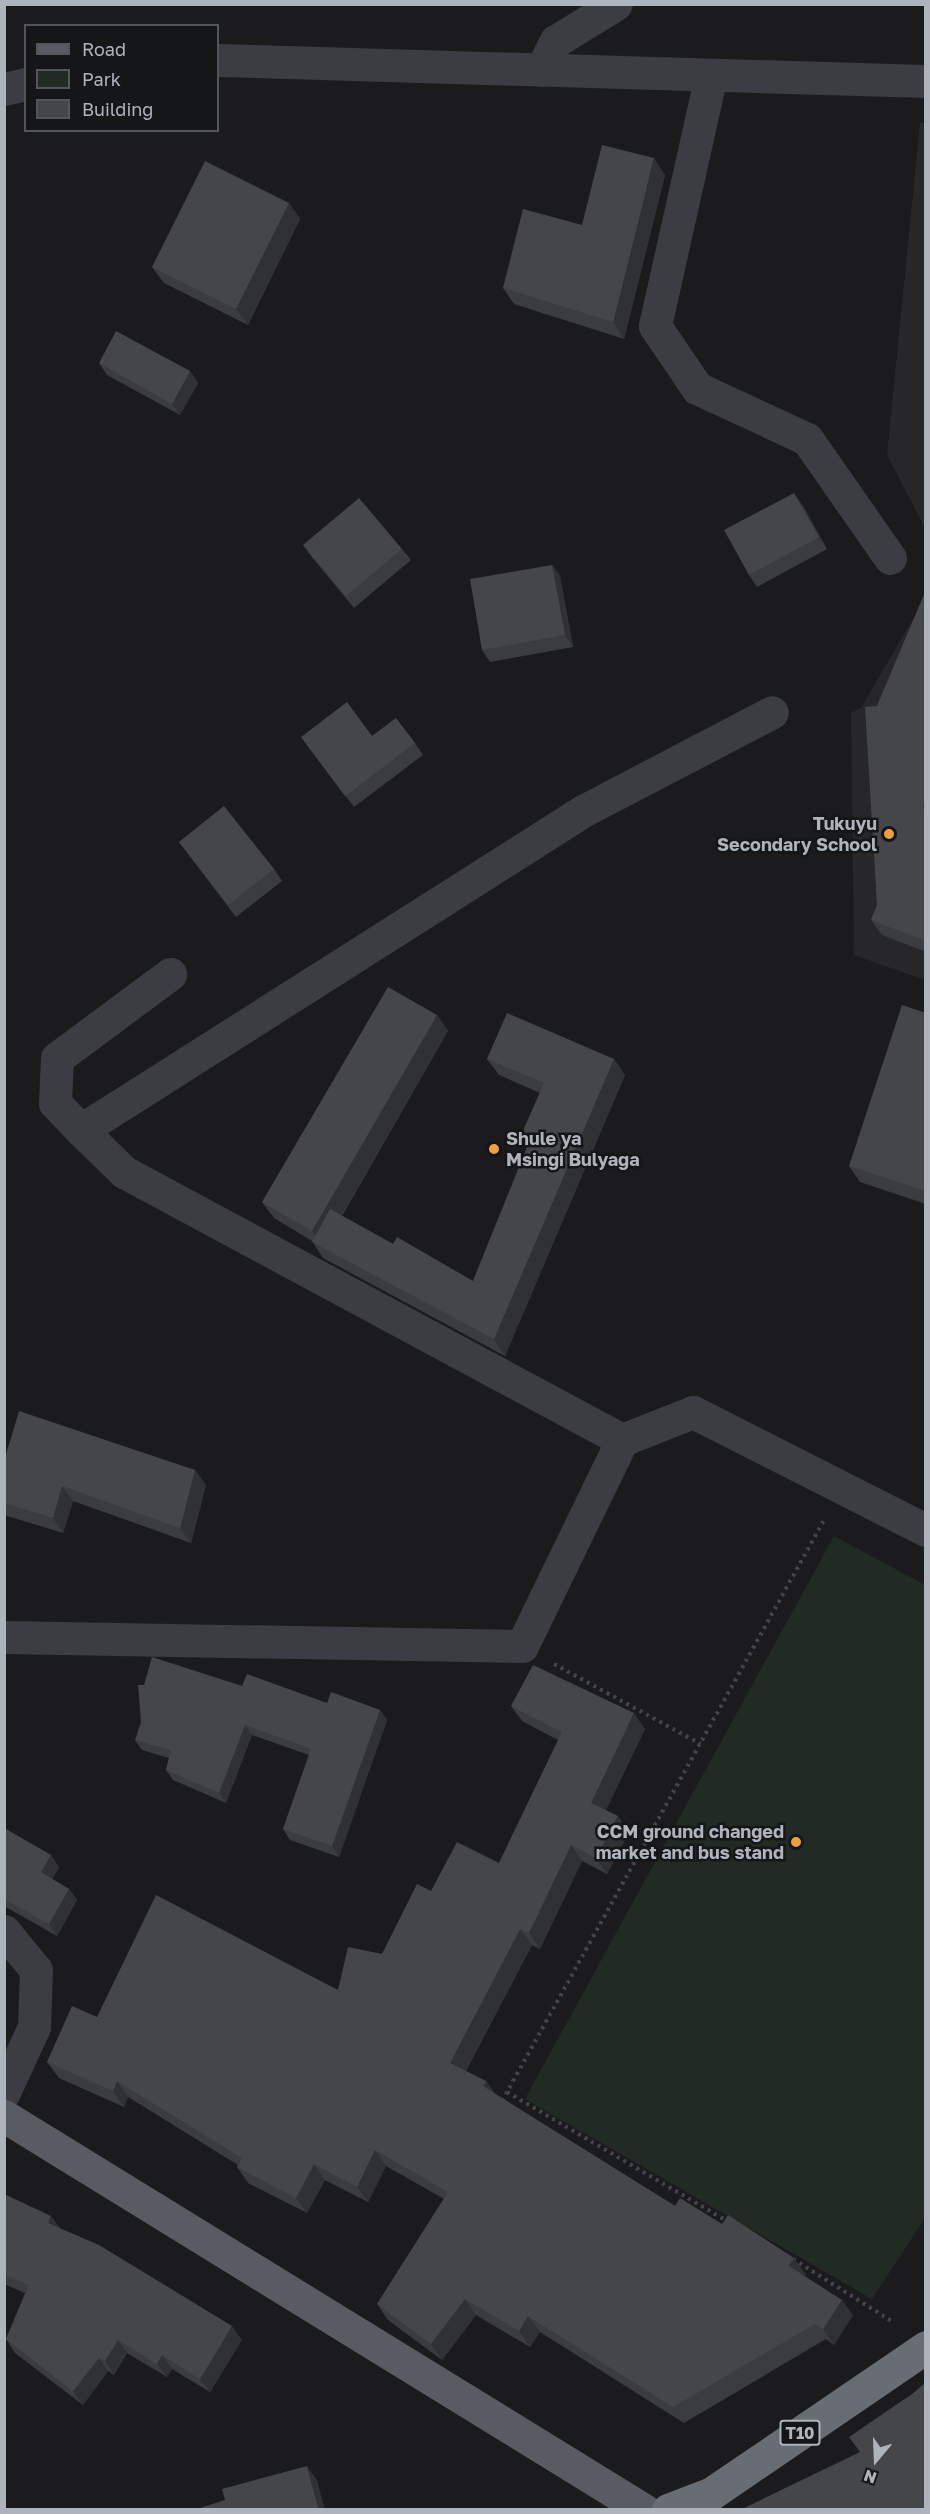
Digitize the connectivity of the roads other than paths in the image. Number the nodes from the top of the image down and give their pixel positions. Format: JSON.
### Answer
{"nodes":[{"id":1,"x":616,"y":4,"type":"edge"},
{"id":2,"x":219,"y":60,"type":"edge"},
{"id":3,"x":541,"y":70,"type":"junction"},
{"id":4,"x":711,"y":75,"type":"junction"},
{"id":5,"x":924,"y":77,"type":"edge"},
{"id":6,"x":24,"y":84,"type":"edge"},
{"id":7,"x":4,"y":89,"type":"edge"},
{"id":8,"x":890,"y":558,"type":"dead end"},
{"id":9,"x":772,"y":712,"type":"dead end"},
{"id":10,"x":170,"y":974,"type":"dead end"},
{"id":11,"x":81,"y":1130,"type":"junction"},
{"id":12,"x":622,"y":1440,"type":"junction"},
{"id":13,"x":926,"y":1530,"type":"edge"},
{"id":14,"x":4,"y":1637,"type":"edge"},
{"id":15,"x":4,"y":1931,"type":"edge"},
{"id":16,"x":4,"y":2092,"type":"edge"},
{"id":17,"x":4,"y":2116,"type":"edge"},
{"id":18,"x":926,"y":2347,"type":"edge"},
{"id":19,"x":644,"y":2510,"type":"edge"},
{"id":20,"x":668,"y":2510,"type":"edge"}],
"edges":[{"from":1,"to":3,"type":"street"},
{"from":2,"to":3,"type":"street"},
{"from":3,"to":4,"type":"street"},
{"from":4,"to":5,"type":"street"},
{"from":4,"to":8,"type":"street"},
{"from":6,"to":7,"type":"street"},
{"from":9,"to":11,"type":"street"},
{"from":10,"to":11,"type":"street"},
{"from":11,"to":12,"type":"street"},
{"from":12,"to":13,"type":"street"},
{"from":12,"to":14,"type":"street"},
{"from":15,"to":16,"type":"street"},
{"from":17,"to":19,"type":"main road"},
{"from":18,"to":20,"type":"highway","number":"T10"}]}
